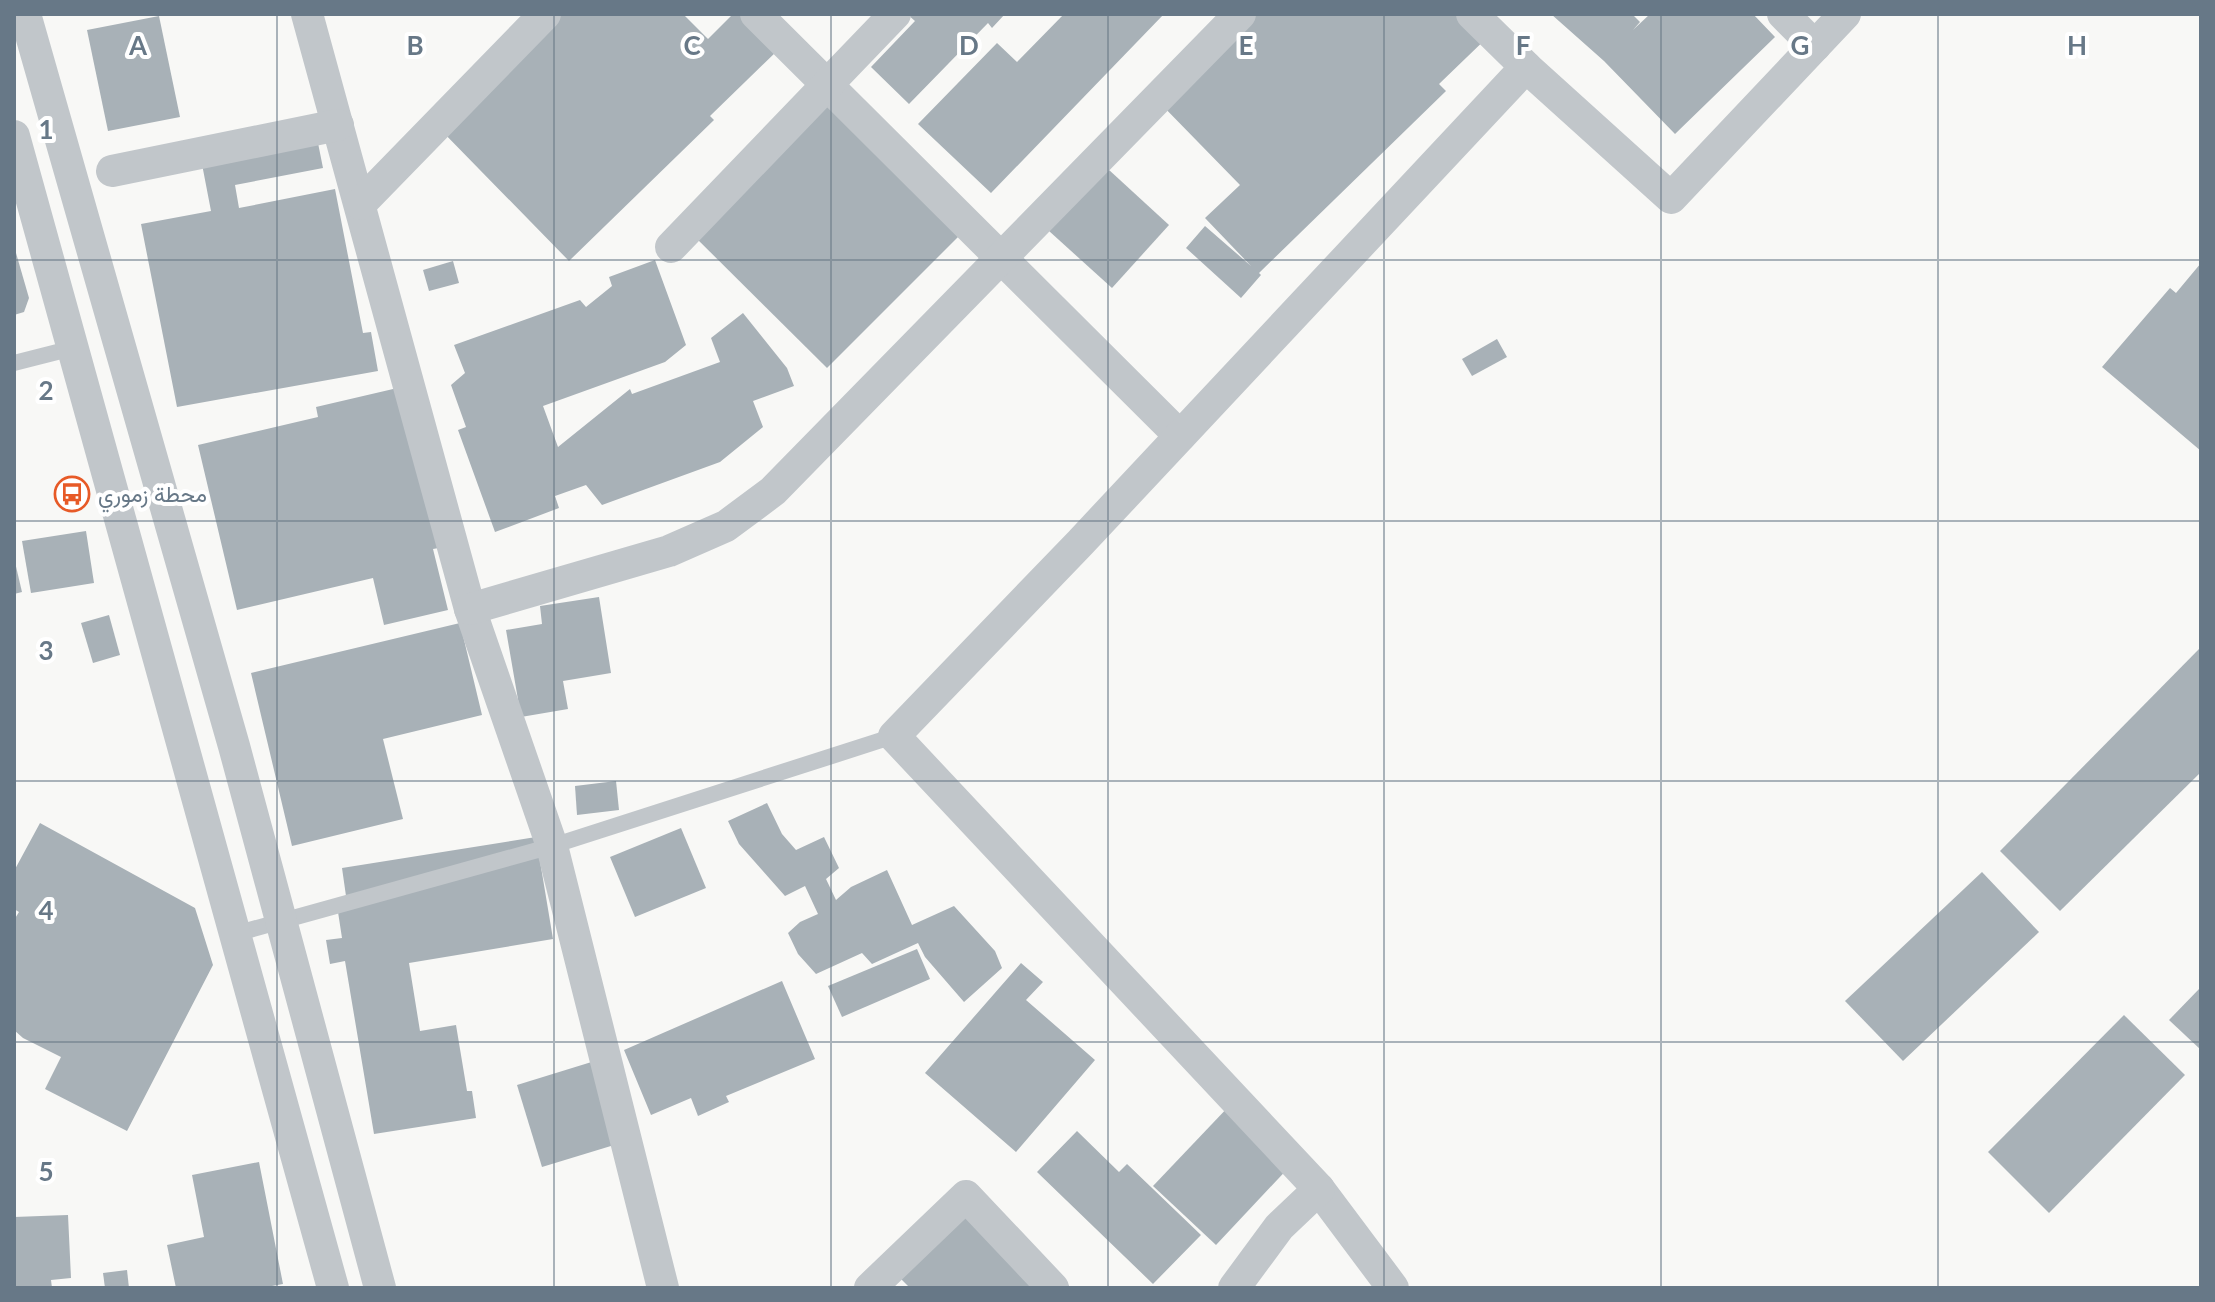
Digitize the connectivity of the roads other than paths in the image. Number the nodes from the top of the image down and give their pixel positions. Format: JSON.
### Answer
{"nodes":[{"id":1,"x":25,"y":14,"type":"edge"},
{"id":2,"x":307,"y":14,"type":"edge"},
{"id":3,"x":545,"y":14,"type":"edge"},
{"id":4,"x":756,"y":14,"type":"edge"},
{"id":5,"x":895,"y":14,"type":"edge"},
{"id":6,"x":1240,"y":14,"type":"edge"},
{"id":7,"x":1472,"y":14,"type":"edge"},
{"id":8,"x":1783,"y":14,"type":"edge"},
{"id":9,"x":1845,"y":14,"type":"edge"},
{"id":10,"x":1815,"y":46,"type":"junction"},
{"id":11,"x":1526,"y":67,"type":"junction"},
{"id":12,"x":827,"y":84,"type":"junction"},
{"id":13,"x":338,"y":125,"type":"junction"},
{"id":14,"x":14,"y":136,"type":"edge"},
{"id":15,"x":112,"y":171,"type":"dead end"},
{"id":16,"x":360,"y":204,"type":"junction"},
{"id":17,"x":671,"y":247,"type":"dead end"},
{"id":18,"x":1001,"y":258,"type":"junction"},
{"id":19,"x":73,"y":348,"type":"junction"},
{"id":20,"x":14,"y":363,"type":"edge"},
{"id":21,"x":1180,"y":436,"type":"junction"},
{"id":22,"x":470,"y":609,"type":"junction"},
{"id":23,"x":894,"y":736,"type":"junction"},
{"id":24,"x":552,"y":846,"type":"junction"},
{"id":25,"x":281,"y":921,"type":"junction"},
{"id":26,"x":235,"y":934,"type":"junction"},
{"id":27,"x":1319,"y":1189,"type":"junction"},
{"id":28,"x":333,"y":1288,"type":"edge"},
{"id":29,"x":380,"y":1288,"type":"edge"},
{"id":30,"x":663,"y":1288,"type":"edge"},
{"id":31,"x":870,"y":1288,"type":"edge"},
{"id":32,"x":1053,"y":1288,"type":"edge"},
{"id":33,"x":1234,"y":1288,"type":"edge"},
{"id":34,"x":1393,"y":1288,"type":"edge"}],
"edges":[{"from":1,"to":25,"type":"street"},
{"from":2,"to":13,"type":"street"},
{"from":3,"to":16,"type":"street"},
{"from":4,"to":12,"type":"street"},
{"from":5,"to":12,"type":"street"},
{"from":6,"to":18,"type":"street"},
{"from":7,"to":11,"type":"street"},
{"from":8,"to":10,"type":"street"},
{"from":9,"to":10,"type":"street"},
{"from":10,"to":11,"type":"street"},
{"from":11,"to":21,"type":"street"},
{"from":12,"to":17,"type":"street"},
{"from":12,"to":18,"type":"street"},
{"from":13,"to":15,"type":"street"},
{"from":13,"to":16,"type":"street"},
{"from":14,"to":19,"type":"street"},
{"from":16,"to":22,"type":"street"},
{"from":18,"to":21,"type":"street"},
{"from":18,"to":22,"type":"street"},
{"from":19,"to":20,"type":"lane"},
{"from":19,"to":26,"type":"street"},
{"from":21,"to":23,"type":"street"},
{"from":22,"to":24,"type":"street"},
{"from":23,"to":24,"type":"lane"},
{"from":23,"to":27,"type":"street"},
{"from":24,"to":25,"type":"lane"},
{"from":24,"to":30,"type":"street"},
{"from":25,"to":26,"type":"lane"},
{"from":25,"to":29,"type":"street"},
{"from":26,"to":28,"type":"street"},
{"from":27,"to":33,"type":"street"},
{"from":27,"to":34,"type":"street"},
{"from":31,"to":32,"type":"street"}]}
